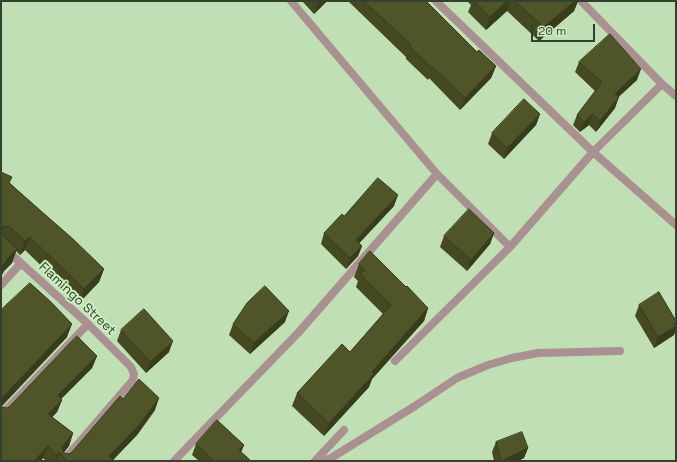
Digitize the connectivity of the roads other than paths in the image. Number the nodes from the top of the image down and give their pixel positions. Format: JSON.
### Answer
{"nodes":[{"id":1,"x":291,"y":1,"type":"edge"},
{"id":2,"x":436,"y":1,"type":"edge"},
{"id":3,"x":581,"y":1,"type":"edge"},
{"id":4,"x":662,"y":84,"type":"junction"},
{"id":5,"x":676,"y":96,"type":"edge"},
{"id":6,"x":593,"y":152,"type":"junction"},
{"id":7,"x":437,"y":174,"type":"junction"},
{"id":8,"x":676,"y":225,"type":"edge"},
{"id":9,"x":1,"y":245,"type":"edge"},
{"id":10,"x":510,"y":247,"type":"junction"},
{"id":11,"x":21,"y":263,"type":"junction"},
{"id":12,"x":1,"y":285,"type":"edge"},
{"id":13,"x":88,"y":324,"type":"junction"},
{"id":14,"x":620,"y":351,"type":"dead end"},
{"id":15,"x":395,"y":361,"type":"dead end"},
{"id":16,"x":1,"y":415,"type":"edge"},
{"id":17,"x":344,"y":430,"type":"dead end"},
{"id":18,"x":63,"y":461,"type":"edge"},
{"id":19,"x":174,"y":461,"type":"edge"},
{"id":20,"x":315,"y":461,"type":"edge"},
{"id":21,"x":323,"y":461,"type":"edge"}],
"edges":[{"from":1,"to":7,"type":"street"},
{"from":2,"to":6,"type":"street"},
{"from":3,"to":4,"type":"street"},
{"from":4,"to":5,"type":"street"},
{"from":4,"to":6,"type":"street"},
{"from":6,"to":8,"type":"street"},
{"from":6,"to":10,"type":"street"},
{"from":7,"to":10,"type":"street"},
{"from":7,"to":19,"type":"street"},
{"from":9,"to":11,"type":"street","name":"Flamingo Street"},
{"from":10,"to":15,"type":"street"},
{"from":11,"to":12,"type":"street"},
{"from":11,"to":13,"type":"street","name":"Flamingo Street"},
{"from":13,"to":16,"type":"street"},
{"from":13,"to":18,"type":"street","name":"Flamingo Street"},
{"from":14,"to":21,"type":"street"},
{"from":17,"to":20,"type":"street"}]}
